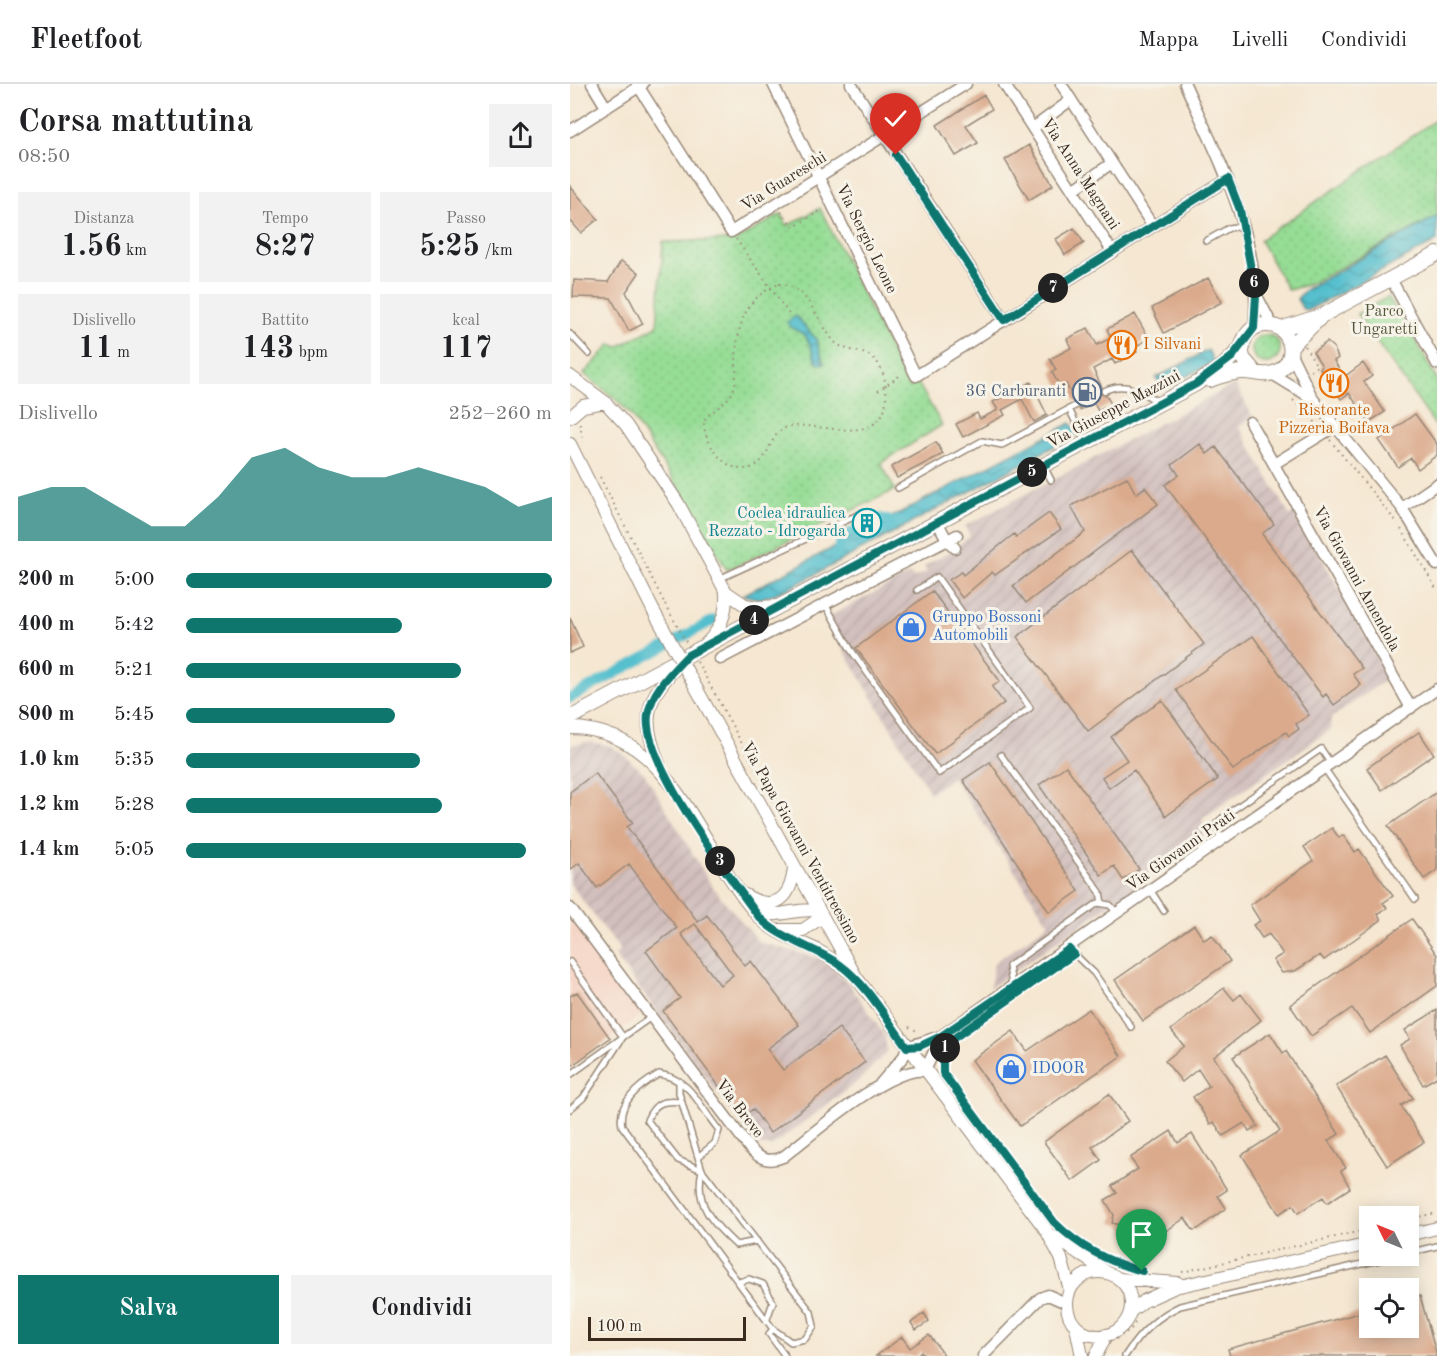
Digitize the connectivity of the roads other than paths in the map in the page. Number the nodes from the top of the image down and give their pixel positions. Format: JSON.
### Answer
{"nodes":[{"id":1,"x":592,"y":84,"type":"edge"},
{"id":2,"x":773,"y":84,"type":"edge"},
{"id":3,"x":851,"y":84,"type":"edge"},
{"id":4,"x":966,"y":84,"type":"edge"},
{"id":5,"x":1004,"y":84,"type":"edge"},
{"id":6,"x":1061,"y":84,"type":"edge"},
{"id":7,"x":1185,"y":84,"type":"edge"},
{"id":8,"x":640,"y":85,"type":"edge"},
{"id":9,"x":1071,"y":100,"type":"junction"},
{"id":10,"x":606,"y":107,"type":"junction"},
{"id":11,"x":1033,"y":128,"type":"junction"},
{"id":12,"x":570,"y":131,"type":"edge"},
{"id":13,"x":884,"y":136,"type":"junction"},
{"id":14,"x":1112,"y":163,"type":"junction"},
{"id":15,"x":820,"y":178,"type":"junction"},
{"id":16,"x":1228,"y":179,"type":"junction"},
{"id":17,"x":1073,"y":190,"type":"junction"},
{"id":18,"x":1152,"y":225,"type":"junction"},
{"id":19,"x":1243,"y":226,"type":"junction"},
{"id":20,"x":1206,"y":241,"type":"dead end"},
{"id":21,"x":1112,"y":250,"type":"junction"},
{"id":22,"x":1437,"y":254,"type":"edge"},
{"id":23,"x":1391,"y":279,"type":"junction"},
{"id":24,"x":1256,"y":296,"type":"junction"},
{"id":25,"x":1323,"y":315,"type":"junction"},
{"id":26,"x":1004,"y":320,"type":"junction"},
{"id":27,"x":1276,"y":327,"type":"junction"},
{"id":28,"x":1254,"y":328,"type":"junction"},
{"id":29,"x":570,"y":334,"type":"edge"},
{"id":30,"x":1242,"y":347,"type":"junction"},
{"id":31,"x":1295,"y":347,"type":"junction"},
{"id":32,"x":589,"y":354,"type":"dead end"},
{"id":33,"x":1437,"y":364,"type":"edge"},
{"id":34,"x":1254,"y":371,"type":"junction"},
{"id":35,"x":1272,"y":374,"type":"junction"},
{"id":36,"x":570,"y":376,"type":"edge"},
{"id":37,"x":1196,"y":384,"type":"junction"},
{"id":38,"x":1104,"y":391,"type":"dead end"},
{"id":39,"x":1312,"y":399,"type":"junction"},
{"id":40,"x":605,"y":402,"type":"junction"},
{"id":41,"x":1161,"y":403,"type":"junction"},
{"id":42,"x":1077,"y":405,"type":"dead end"},
{"id":43,"x":1069,"y":409,"type":"junction"},
{"id":44,"x":572,"y":414,"type":"edge"},
{"id":45,"x":1250,"y":422,"type":"dead end"},
{"id":46,"x":1329,"y":430,"type":"junction"},
{"id":47,"x":576,"y":443,"type":"edge"},
{"id":48,"x":1086,"y":443,"type":"junction"},
{"id":49,"x":1274,"y":464,"type":"junction"},
{"id":50,"x":1044,"y":466,"type":"junction"},
{"id":51,"x":1051,"y":480,"type":"dead end"},
{"id":52,"x":1437,"y":484,"type":"edge"},
{"id":53,"x":898,"y":488,"type":"dead end"},
{"id":54,"x":1402,"y":508,"type":"junction"},
{"id":55,"x":865,"y":519,"type":"dead end"},
{"id":56,"x":938,"y":522,"type":"junction"},
{"id":57,"x":889,"y":548,"type":"junction"},
{"id":58,"x":1437,"y":565,"type":"edge"},
{"id":59,"x":898,"y":566,"type":"junction"},
{"id":60,"x":720,"y":579,"type":"junction"},
{"id":61,"x":917,"y":590,"type":"dead end"},
{"id":62,"x":726,"y":591,"type":"junction"},
{"id":63,"x":825,"y":604,"type":"junction"},
{"id":64,"x":781,"y":605,"type":"junction"},
{"id":65,"x":703,"y":647,"type":"junction"},
{"id":66,"x":688,"y":655,"type":"junction"},
{"id":67,"x":720,"y":659,"type":"dead end"},
{"id":68,"x":1437,"y":689,"type":"edge"},
{"id":69,"x":1411,"y":708,"type":"junction"},
{"id":70,"x":570,"y":718,"type":"edge"},
{"id":71,"x":570,"y":728,"type":"edge"},
{"id":72,"x":1001,"y":754,"type":"dead end"},
{"id":73,"x":1328,"y":766,"type":"junction"},
{"id":74,"x":663,"y":774,"type":"junction"},
{"id":75,"x":1221,"y":842,"type":"junction"},
{"id":76,"x":794,"y":864,"type":"junction"},
{"id":77,"x":1150,"y":891,"type":"junction"},
{"id":78,"x":742,"y":893,"type":"junction"},
{"id":79,"x":1414,"y":899,"type":"dead end"},
{"id":80,"x":1102,"y":903,"type":"junction"},
{"id":81,"x":751,"y":906,"type":"junction"},
{"id":82,"x":570,"y":908,"type":"edge"},
{"id":83,"x":1164,"y":911,"type":"dead end"},
{"id":84,"x":820,"y":914,"type":"junction"},
{"id":85,"x":1118,"y":914,"type":"junction"},
{"id":86,"x":776,"y":929,"type":"junction"},
{"id":87,"x":1069,"y":949,"type":"junction"},
{"id":88,"x":570,"y":962,"type":"edge"},
{"id":89,"x":856,"y":977,"type":"junction"},
{"id":90,"x":1012,"y":986,"type":"junction"},
{"id":91,"x":651,"y":1017,"type":"junction"},
{"id":92,"x":1131,"y":1027,"type":"dead end"},
{"id":93,"x":941,"y":1036,"type":"junction"},
{"id":94,"x":623,"y":1037,"type":"junction"},
{"id":95,"x":907,"y":1047,"type":"junction"},
{"id":96,"x":925,"y":1071,"type":"junction"},
{"id":97,"x":570,"y":1075,"type":"edge"},
{"id":98,"x":679,"y":1081,"type":"junction"},
{"id":99,"x":880,"y":1084,"type":"junction"},
{"id":100,"x":681,"y":1102,"type":"junction"},
{"id":101,"x":570,"y":1109,"type":"edge"},
{"id":102,"x":698,"y":1157,"type":"junction"},
{"id":103,"x":702,"y":1170,"type":"junction"},
{"id":104,"x":1437,"y":1228,"type":"edge"},
{"id":105,"x":1046,"y":1230,"type":"junction"},
{"id":106,"x":1419,"y":1232,"type":"edge"},
{"id":107,"x":757,"y":1241,"type":"junction"},
{"id":108,"x":1359,"y":1246,"type":"edge"},
{"id":109,"x":1437,"y":1246,"type":"edge"},
{"id":110,"x":1349,"y":1248,"type":"junction"},
{"id":111,"x":1419,"y":1250,"type":"edge"},
{"id":112,"x":1359,"y":1264,"type":"edge"},
{"id":113,"x":1352,"y":1266,"type":"junction"},
{"id":114,"x":1106,"y":1272,"type":"junction"},
{"id":115,"x":1120,"y":1279,"type":"junction"},
{"id":116,"x":739,"y":1282,"type":"junction"},
{"id":117,"x":1191,"y":1282,"type":"junction"},
{"id":118,"x":1070,"y":1290,"type":"junction"},
{"id":119,"x":1066,"y":1303,"type":"junction"},
{"id":120,"x":1135,"y":1314,"type":"junction"},
{"id":121,"x":767,"y":1319,"type":"junction"},
{"id":122,"x":1076,"y":1327,"type":"junction"},
{"id":123,"x":773,"y":1329,"type":"junction"},
{"id":124,"x":1109,"y":1339,"type":"junction"},
{"id":125,"x":785,"y":1356,"type":"edge"},
{"id":126,"x":983,"y":1356,"type":"edge"},
{"id":127,"x":1082,"y":1356,"type":"edge"},
{"id":128,"x":1096,"y":1356,"type":"edge"},
{"id":129,"x":1125,"y":1356,"type":"edge"}],
"edges":[{"from":1,"to":10,"type":"street"},
{"from":2,"to":15,"type":"street","name":"Via Sergio Leone"},
{"from":3,"to":13,"type":"street"},
{"from":4,"to":13,"type":"street","name":"Via Guareschi"},
{"from":5,"to":11,"type":"street","name":"Via Anna Magnani"},
{"from":6,"to":9,"type":"street"},
{"from":7,"to":16,"type":"street"},
{"from":8,"to":10,"type":"street"},
{"from":8,"to":15,"type":"street","name":"Via Guareschi"},
{"from":9,"to":11,"type":"street"},
{"from":9,"to":14,"type":"street"},
{"from":10,"to":12,"type":"street"},
{"from":11,"to":17,"type":"street","name":"Via Anna Magnani"},
{"from":13,"to":15,"type":"street","name":"Via Guareschi"},
{"from":13,"to":26,"type":"street"},
{"from":14,"to":17,"type":"street"},
{"from":14,"to":18,"type":"street"},
{"from":15,"to":26,"type":"street","name":"Via Sergio Leone"},
{"from":16,"to":18,"type":"street"},
{"from":16,"to":19,"type":"street"},
{"from":17,"to":21,"type":"street","name":"Via Anna Magnani"},
{"from":18,"to":21,"type":"street"},
{"from":19,"to":20,"type":"lane"},
{"from":19,"to":24,"type":"street"},
{"from":21,"to":26,"type":"street"},
{"from":22,"to":23,"type":"main road"},
{"from":23,"to":25,"type":"main road"},
{"from":23,"to":33,"type":"street"},
{"from":24,"to":27,"type":"street"},
{"from":24,"to":28,"type":"street"},
{"from":25,"to":27,"type":"main road"},
{"from":25,"to":31,"type":"main road"},
{"from":27,"to":28,"type":"main road"},
{"from":27,"to":31,"type":"main road"},
{"from":28,"to":30,"type":"main road","name":"Via Giuseppe Mazzini"},
{"from":29,"to":32,"type":"lane"},
{"from":30,"to":34,"type":"main road"},
{"from":30,"to":37,"type":"main road","name":"Via Giuseppe Mazzini"},
{"from":31,"to":35,"type":"main road"},
{"from":31,"to":39,"type":"street"},
{"from":34,"to":35,"type":"main road","name":"Via Giuseppe Mazzini"},
{"from":34,"to":37,"type":"main road","name":"Via Giuseppe Mazzini"},
{"from":35,"to":39,"type":"street"},
{"from":36,"to":40,"type":"street"},
{"from":37,"to":41,"type":"main road","name":"Via Giuseppe Mazzini"},
{"from":38,"to":41,"type":"lane"},
{"from":39,"to":46,"type":"street"},
{"from":40,"to":44,"type":"street"},
{"from":40,"to":60,"type":"street"},
{"from":41,"to":48,"type":"main road","name":"Via Giuseppe Mazzini"},
{"from":42,"to":43,"type":"lane"},
{"from":43,"to":48,"type":"lane"},
{"from":43,"to":53,"type":"lane"},
{"from":45,"to":49,"type":"street","name":"Via Giovanni Amendola"},
{"from":46,"to":49,"type":"street"},
{"from":46,"to":54,"type":"street"},
{"from":47,"to":76,"type":"street","name":"Via Papa Giovanni Ventitreesimo","bridge":true},
{"from":48,"to":50,"type":"main road","name":"Via Giuseppe Mazzini"},
{"from":49,"to":69,"type":"street","name":"Via Giovanni Amendola"},
{"from":50,"to":51,"type":"lane"},
{"from":50,"to":56,"type":"main road","name":"Via Giuseppe Mazzini"},
{"from":52,"to":54,"type":"street"},
{"from":54,"to":58,"type":"street"},
{"from":55,"to":60,"type":"lane"},
{"from":56,"to":57,"type":"main road","name":"Via Giuseppe Mazzini"},
{"from":56,"to":59,"type":"street"},
{"from":57,"to":59,"type":"street"},
{"from":57,"to":64,"type":"main road","name":"Via Giuseppe Mazzini"},
{"from":59,"to":63,"type":"street"},
{"from":60,"to":62,"type":"street"},
{"from":61,"to":63,"type":"lane"},
{"from":62,"to":64,"type":"street"},
{"from":62,"to":65,"type":"street"},
{"from":63,"to":67,"type":"street"},
{"from":64,"to":65,"type":"main road","name":"Via Giuseppe Mazzini"},
{"from":65,"to":66,"type":"main road","name":"Via Giuseppe Mazzini"},
{"from":66,"to":70,"type":"main road","name":"Via Giuseppe Mazzini"},
{"from":66,"to":74,"type":"street"},
{"from":68,"to":69,"type":"street","name":"Via Giovanni Prati"},
{"from":69,"to":73,"type":"street","name":"Via Giovanni Prati"},
{"from":71,"to":74,"type":"street"},
{"from":72,"to":80,"type":"lane"},
{"from":73,"to":75,"type":"street","name":"Via Giovanni Prati"},
{"from":73,"to":75,"type":"lane"},
{"from":73,"to":79,"type":"lane"},
{"from":74,"to":78,"type":"street"},
{"from":75,"to":77,"type":"street","name":"Via Giovanni Prati"},
{"from":76,"to":78,"type":"street"},
{"from":76,"to":84,"type":"street","name":"Via Papa Giovanni Ventitreesimo"},
{"from":77,"to":83,"type":"lane"},
{"from":77,"to":85,"type":"street","name":"Via Giovanni Prati"},
{"from":78,"to":81,"type":"street"},
{"from":80,"to":85,"type":"lane"},
{"from":80,"to":90,"type":"lane"},
{"from":81,"to":84,"type":"street"},
{"from":81,"to":86,"type":"street"},
{"from":82,"to":91,"type":"street","name":"Via Breve"},
{"from":84,"to":86,"type":"street"},
{"from":84,"to":89,"type":"street","name":"Via Papa Giovanni Ventitreesimo"},
{"from":85,"to":87,"type":"street","name":"Via Giovanni Prati"},
{"from":86,"to":89,"type":"street"},
{"from":87,"to":90,"type":"street","name":"Via Giovanni Prati"},
{"from":87,"to":92,"type":"lane"},
{"from":88,"to":94,"type":"lane"},
{"from":89,"to":95,"type":"street","name":"Via Papa Giovanni Ventitreesimo"},
{"from":90,"to":93,"type":"street","name":"Via Giovanni Prati"},
{"from":91,"to":94,"type":"lane"},
{"from":91,"to":99,"type":"street","name":"Via Breve"},
{"from":93,"to":95,"type":"street","name":"Via Giovanni Prati"},
{"from":93,"to":96,"type":"street"},
{"from":94,"to":97,"type":"lane"},
{"from":94,"to":101,"type":"lane"},
{"from":95,"to":96,"type":"street","name":"Via Papa Giovanni Ventitreesimo"},
{"from":95,"to":99,"type":"street"},
{"from":96,"to":99,"type":"street"},
{"from":96,"to":105,"type":"street","name":"Via Papa Giovanni Ventitreesimo"},
{"from":98,"to":100,"type":"lane"},
{"from":98,"to":102,"type":"lane"},
{"from":98,"to":116,"type":"lane"},
{"from":100,"to":102,"type":"lane"},
{"from":100,"to":103,"type":"lane"},
{"from":102,"to":103,"type":"lane"},
{"from":103,"to":107,"type":"lane"},
{"from":103,"to":107,"type":"lane"},
{"from":104,"to":106,"type":"street"},
{"from":105,"to":114,"type":"street","name":"Via Papa Giovanni Ventitreesimo"},
{"from":105,"to":118,"type":"street","name":"Via Papa Giovanni Ventitreesimo"},
{"from":107,"to":123,"type":"lane"},
{"from":108,"to":110,"type":"street"},
{"from":109,"to":111,"type":"lane"},
{"from":110,"to":113,"type":"lane"},
{"from":110,"to":117,"type":"street"},
{"from":112,"to":113,"type":"lane"},
{"from":113,"to":129,"type":"lane"},
{"from":114,"to":115,"type":"street"},
{"from":114,"to":118,"type":"street"},
{"from":115,"to":117,"type":"street"},
{"from":115,"to":120,"type":"street"},
{"from":116,"to":121,"type":"lane"},
{"from":116,"to":121,"type":"lane"},
{"from":117,"to":120,"type":"street"},
{"from":118,"to":119,"type":"street"},
{"from":119,"to":122,"type":"street"},
{"from":119,"to":126,"type":"street"},
{"from":120,"to":124,"type":"street"},
{"from":121,"to":123,"type":"lane"},
{"from":122,"to":124,"type":"street"},
{"from":122,"to":127,"type":"street"},
{"from":123,"to":125,"type":"lane"},
{"from":124,"to":128,"type":"street"}]}
